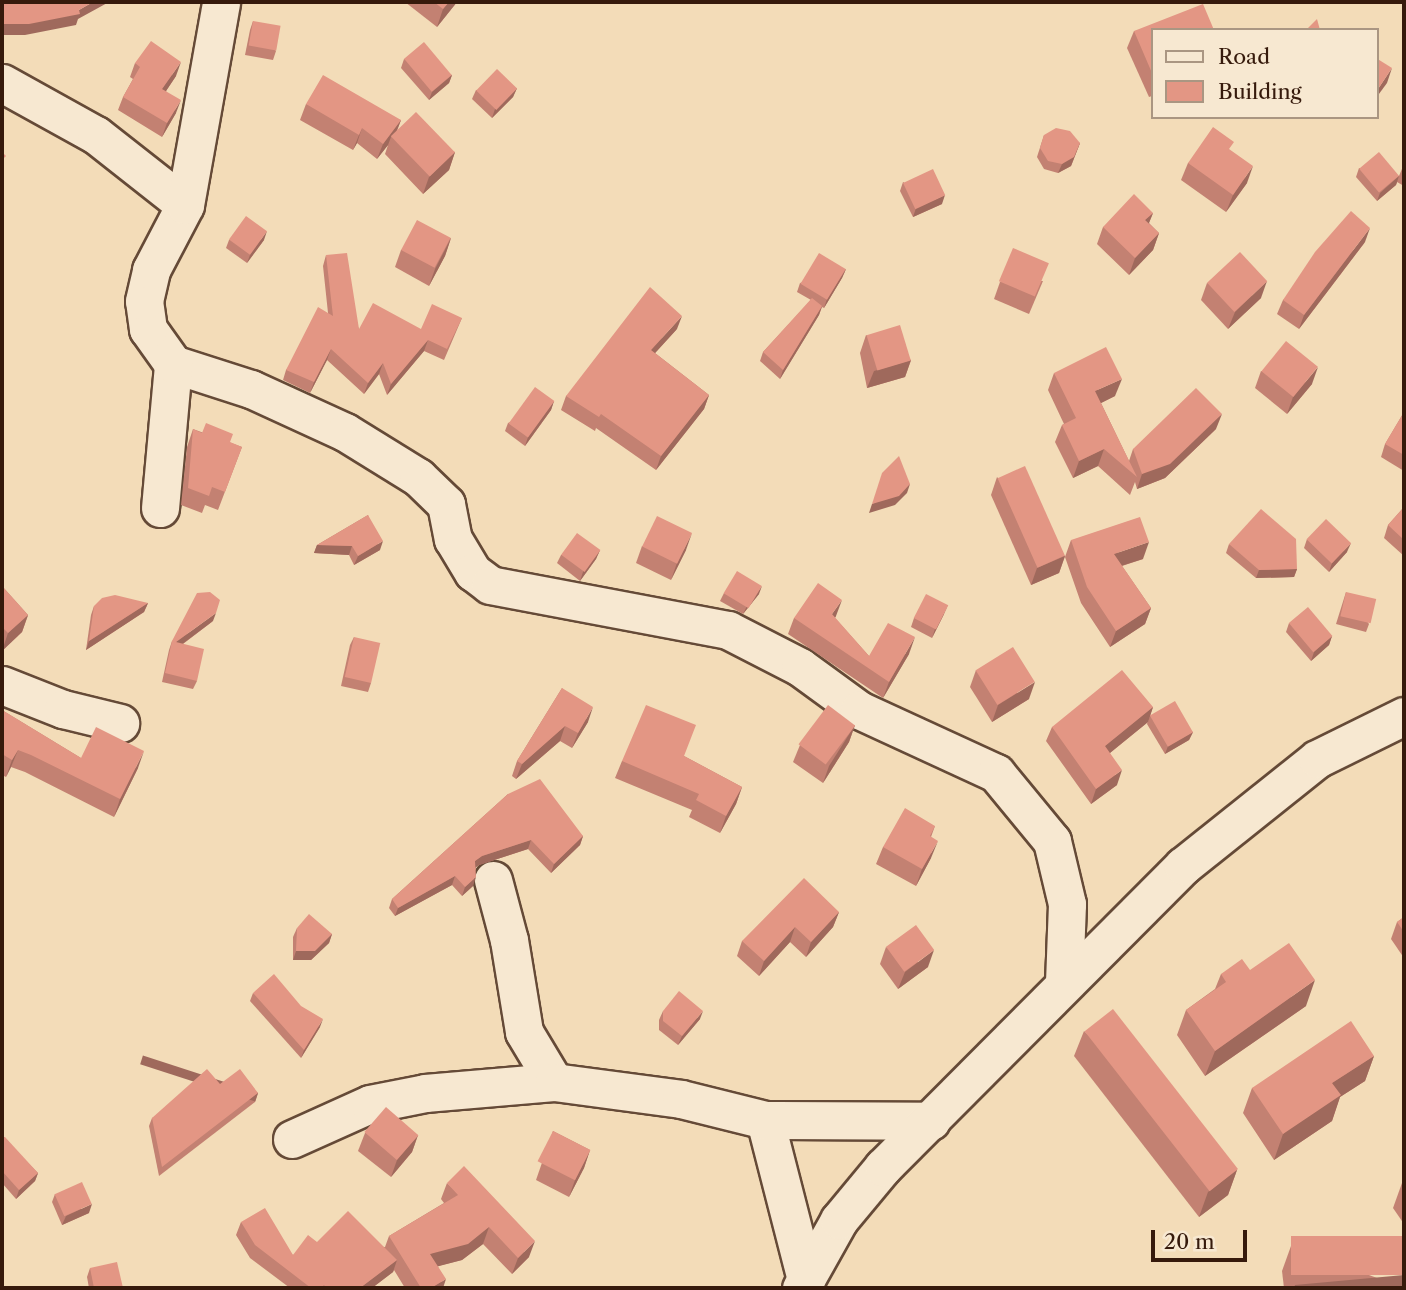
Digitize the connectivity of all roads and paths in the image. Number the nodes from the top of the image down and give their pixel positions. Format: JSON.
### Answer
{"nodes":[{"id":1,"x":221,"y":2,"type":"edge"},
{"id":2,"x":2,"y":83,"type":"edge"},
{"id":3,"x":185,"y":205,"type":"junction"},
{"id":4,"x":173,"y":364,"type":"junction"},
{"id":5,"x":160,"y":508,"type":"dead end"},
{"id":6,"x":2,"y":685,"type":"edge"},
{"id":7,"x":1404,"y":716,"type":"edge"},
{"id":8,"x":120,"y":723,"type":"dead end"},
{"id":9,"x":493,"y":880,"type":"dead end"},
{"id":10,"x":1064,"y":983,"type":"junction"},
{"id":11,"x":554,"y":1082,"type":"junction"},
{"id":12,"x":765,"y":1121,"type":"junction"},
{"id":13,"x":931,"y":1121,"type":"junction"},
{"id":14,"x":292,"y":1139,"type":"dead end"},
{"id":15,"x":803,"y":1284,"type":"edge"}],
"edges":[{"from":1,"to":3,"type":"street"},
{"from":2,"to":3,"type":"street"},
{"from":3,"to":4,"type":"street"},
{"from":4,"to":5,"type":"street"},
{"from":4,"to":10,"type":"street"},
{"from":6,"to":8,"type":"street"},
{"from":7,"to":10,"type":"street"},
{"from":9,"to":11,"type":"street"},
{"from":10,"to":13,"type":"street"},
{"from":11,"to":12,"type":"street"},
{"from":11,"to":14,"type":"street"},
{"from":12,"to":13,"type":"street"},
{"from":12,"to":15,"type":"street"},
{"from":13,"to":15,"type":"street"}]}
